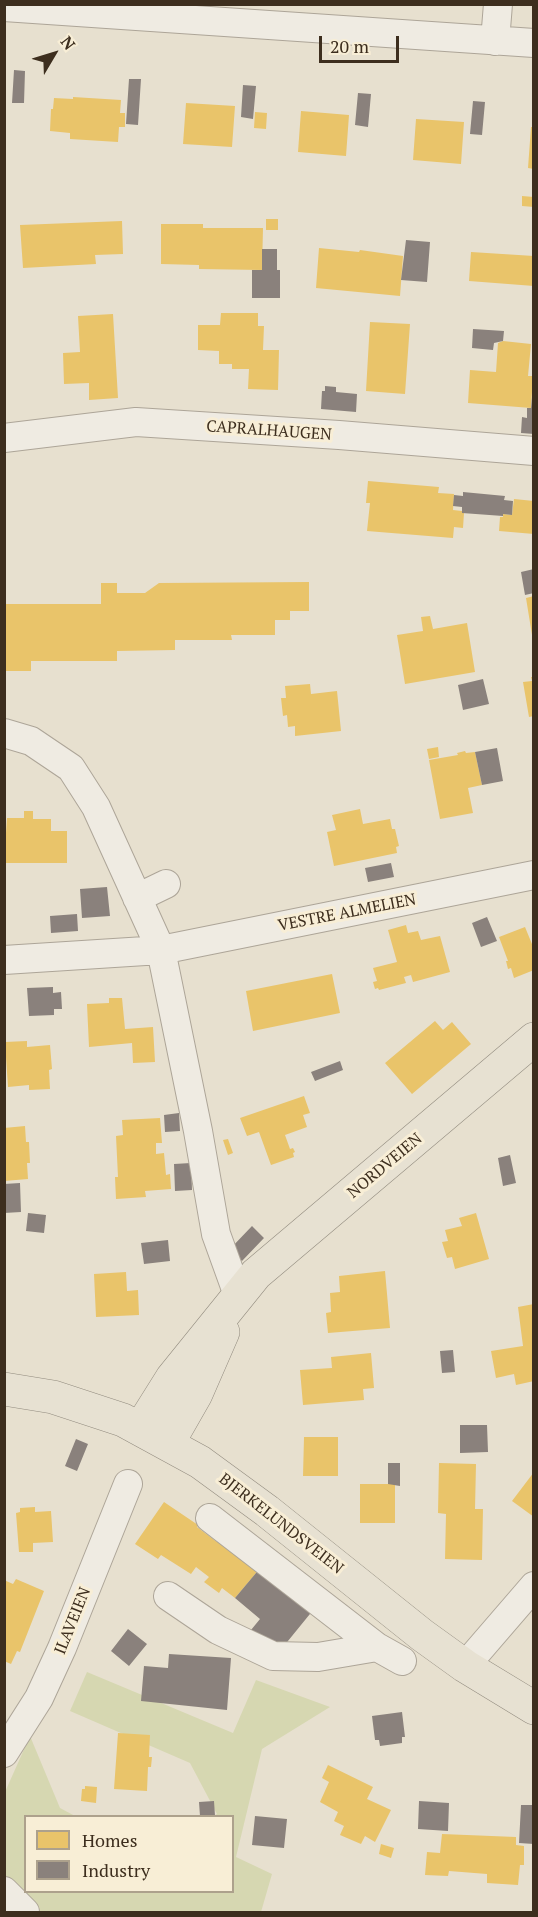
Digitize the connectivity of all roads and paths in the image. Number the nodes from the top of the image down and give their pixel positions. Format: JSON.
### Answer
{"nodes":[{"id":1,"x":498,"y":4,"type":"edge"},
{"id":2,"x":4,"y":7,"type":"edge"},
{"id":3,"x":181,"y":11,"type":"edge"},
{"id":4,"x":495,"y":41,"type":"junction"},
{"id":5,"x":534,"y":43,"type":"edge"},
{"id":6,"x":4,"y":438,"type":"edge"},
{"id":7,"x":534,"y":451,"type":"edge"},
{"id":8,"x":4,"y":733,"type":"edge"},
{"id":9,"x":534,"y":875,"type":"edge"},
{"id":10,"x":166,"y":884,"type":"dead end"},
{"id":11,"x":137,"y":898,"type":"junction"},
{"id":12,"x":160,"y":950,"type":"junction"},
{"id":13,"x":4,"y":960,"type":"edge"},
{"id":14,"x":534,"y":1039,"type":"edge"},
{"id":15,"x":238,"y":1295,"type":"junction"},
{"id":16,"x":4,"y":1389,"type":"edge"},
{"id":17,"x":154,"y":1436,"type":"junction"},
{"id":18,"x":129,"y":1484,"type":"dead end"},
{"id":19,"x":210,"y":1518,"type":"dead end"},
{"id":20,"x":534,"y":1586,"type":"edge"},
{"id":21,"x":168,"y":1596,"type":"dead end"},
{"id":22,"x":377,"y":1647,"type":"junction"},
{"id":23,"x":402,"y":1661,"type":"dead end"},
{"id":24,"x":465,"y":1666,"type":"junction"},
{"id":25,"x":534,"y":1708,"type":"edge"},
{"id":26,"x":4,"y":1753,"type":"edge"},
{"id":27,"x":4,"y":1891,"type":"edge"},
{"id":28,"x":26,"y":1912,"type":"edge"}],
"edges":[{"from":1,"to":4,"type":"street"},
{"from":2,"to":3,"type":"street"},
{"from":3,"to":4,"type":"street"},
{"from":4,"to":5,"type":"street"},
{"from":6,"to":7,"type":"street","name":"CAPRALHAUGEN"},
{"from":8,"to":11,"type":"street"},
{"from":9,"to":12,"type":"street","name":"VESTRE ALMELIEN"},
{"from":10,"to":11,"type":"street"},
{"from":11,"to":12,"type":"street"},
{"from":12,"to":13,"type":"street","name":"VESTRE ALMELIEN"},
{"from":12,"to":15,"type":"street"},
{"from":14,"to":15,"type":"main road","name":"NORDVEIEN"},
{"from":15,"to":17,"type":"main road","name":"NORDVEIEN"},
{"from":16,"to":17,"type":"main road","name":"BJERKELUNDSVEIEN"},
{"from":17,"to":24,"type":"main road","name":"BJERKELUNDSVEIEN"},
{"from":18,"to":26,"type":"street","name":"ILAVEIEN"},
{"from":19,"to":22,"type":"street"},
{"from":20,"to":24,"type":"street"},
{"from":21,"to":22,"type":"street"},
{"from":22,"to":23,"type":"street"},
{"from":24,"to":25,"type":"main road","name":"BJERKELUNDSVEIEN"},
{"from":27,"to":28,"type":"street"}]}
